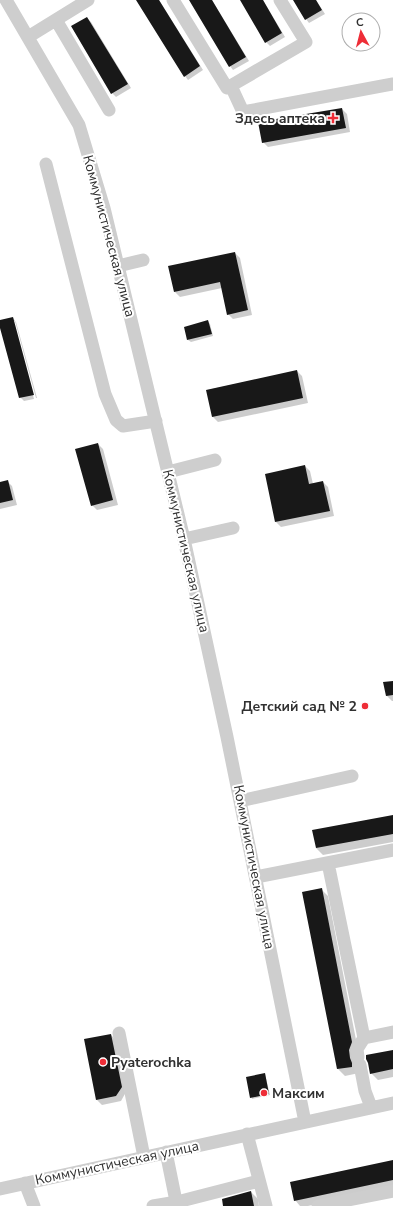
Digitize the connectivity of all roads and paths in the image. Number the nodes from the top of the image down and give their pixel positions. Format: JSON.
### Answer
{"nodes":[{"id":1,"x":6,"y":0,"type":"edge"},
{"id":2,"x":88,"y":0,"type":"edge"},
{"id":3,"x":173,"y":0,"type":"edge"},
{"id":4,"x":280,"y":0,"type":"edge"},
{"id":5,"x":56,"y":20,"type":"junction"},
{"id":6,"x":28,"y":37,"type":"junction"},
{"id":7,"x":393,"y":84,"type":"edge"},
{"id":8,"x":231,"y":86,"type":"junction"},
{"id":9,"x":109,"y":110,"type":"dead end"},
{"id":10,"x":46,"y":164,"type":"dead end"},
{"id":11,"x":143,"y":260,"type":"dead end"},
{"id":12,"x":118,"y":266,"type":"junction"},
{"id":13,"x":156,"y":421,"type":"junction"},
{"id":14,"x":215,"y":460,"type":"dead end"},
{"id":15,"x":168,"y":472,"type":"junction"},
{"id":16,"x":232,"y":528,"type":"dead end"},
{"id":17,"x":184,"y":539,"type":"junction"},
{"id":18,"x":352,"y":776,"type":"dead end"},
{"id":19,"x":240,"y":801,"type":"junction"},
{"id":20,"x":393,"y":850,"type":"edge"},
{"id":21,"x":328,"y":863,"type":"junction"},
{"id":22,"x":256,"y":877,"type":"junction"},
{"id":23,"x":393,"y":1032,"type":"edge"},
{"id":24,"x":119,"y":1033,"type":"dead end"},
{"id":25,"x":364,"y":1038,"type":"junction"},
{"id":26,"x":393,"y":1103,"type":"edge"},
{"id":27,"x":371,"y":1108,"type":"junction"},
{"id":28,"x":305,"y":1122,"type":"junction"},
{"id":29,"x":246,"y":1134,"type":"junction"},
{"id":30,"x":166,"y":1152,"type":"junction"},
{"id":31,"x":144,"y":1157,"type":"junction"},
{"id":32,"x":259,"y":1181,"type":"junction"},
{"id":33,"x":25,"y":1183,"type":"junction"},
{"id":34,"x":0,"y":1189,"type":"edge"},
{"id":35,"x":393,"y":1191,"type":"edge"},
{"id":36,"x":177,"y":1204,"type":"edge"},
{"id":37,"x":34,"y":1206,"type":"edge"},
{"id":38,"x":152,"y":1206,"type":"edge"},
{"id":39,"x":266,"y":1206,"type":"edge"},
{"id":40,"x":318,"y":1206,"type":"edge"}],
"edges":[{"from":1,"to":6,"type":"street","name":"Коммунистическая улица"},
{"from":2,"to":5,"type":"street"},
{"from":3,"to":8,"type":"street"},
{"from":4,"to":8,"type":"street"},
{"from":5,"to":6,"type":"street"},
{"from":5,"to":9,"type":"street"},
{"from":6,"to":12,"type":"street","name":"Коммунистическая улица"},
{"from":7,"to":8,"type":"street"},
{"from":10,"to":13,"type":"street"},
{"from":11,"to":12,"type":"street"},
{"from":12,"to":13,"type":"street","name":"Коммунистическая улица"},
{"from":13,"to":15,"type":"street","name":"Коммунистическая улица"},
{"from":14,"to":15,"type":"street"},
{"from":15,"to":17,"type":"street","name":"Коммунистическая улица"},
{"from":16,"to":17,"type":"street"},
{"from":17,"to":19,"type":"street","name":"Коммунистическая улица"},
{"from":18,"to":19,"type":"street"},
{"from":19,"to":22,"type":"street","name":"Коммунистическая улица"},
{"from":20,"to":21,"type":"street"},
{"from":21,"to":22,"type":"street"},
{"from":21,"to":25,"type":"street"},
{"from":22,"to":28,"type":"street","name":"Коммунистическая улица"},
{"from":23,"to":25,"type":"street"},
{"from":24,"to":31,"type":"street"},
{"from":25,"to":27,"type":"street"},
{"from":26,"to":27,"type":"street","name":"Коммунистическая улица"},
{"from":27,"to":28,"type":"street","name":"Коммунистическая улица"},
{"from":28,"to":29,"type":"street","name":"Коммунистическая улица"},
{"from":29,"to":30,"type":"street","name":"Коммунистическая улица"},
{"from":29,"to":32,"type":"street"},
{"from":30,"to":31,"type":"street","name":"Коммунистическая улица"},
{"from":30,"to":36,"type":"street"},
{"from":31,"to":33,"type":"street","name":"Коммунистическая улица"},
{"from":32,"to":36,"type":"street"},
{"from":32,"to":39,"type":"street"},
{"from":33,"to":34,"type":"street","name":"Коммунистическая улица"},
{"from":33,"to":37,"type":"street"},
{"from":35,"to":40,"type":"street"},
{"from":36,"to":38,"type":"street"}]}
